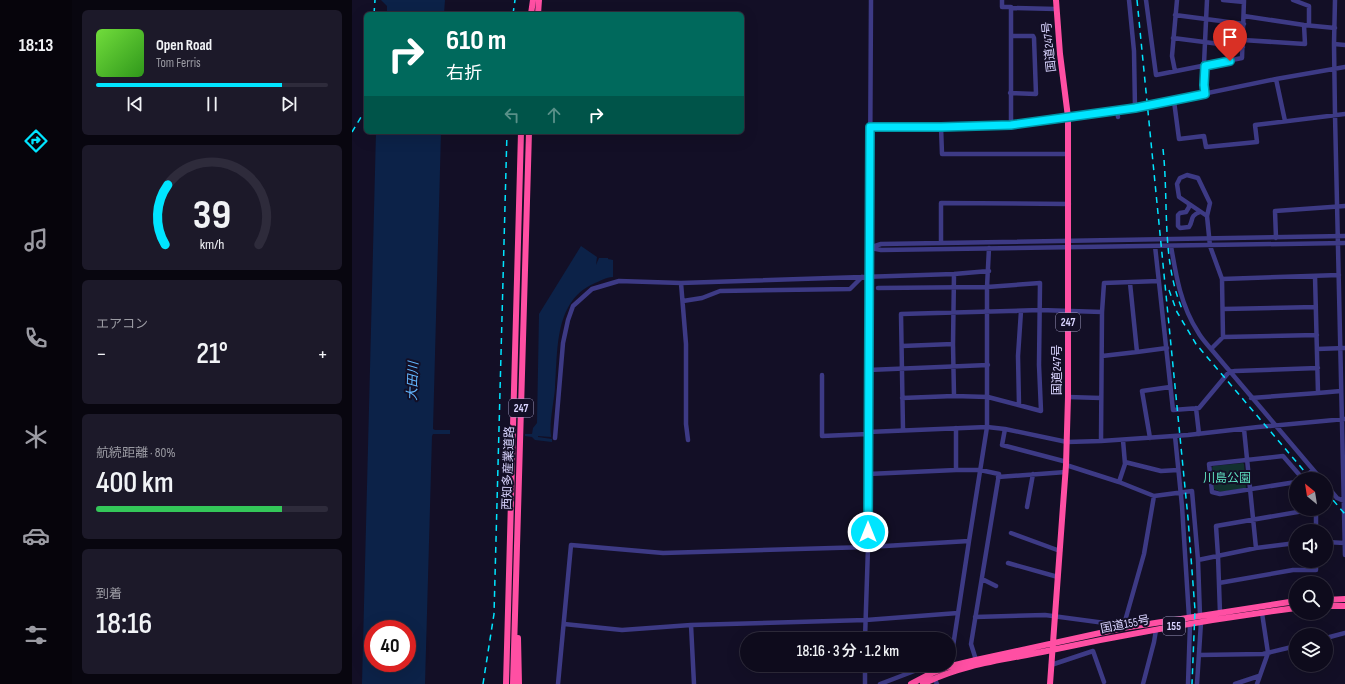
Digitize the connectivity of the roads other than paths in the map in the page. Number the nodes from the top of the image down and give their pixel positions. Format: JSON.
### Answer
{"nodes":[{"id":1,"x":533,"y":0,"type":"edge"},
{"id":2,"x":539,"y":0,"type":"edge"},
{"id":3,"x":870,"y":0,"type":"edge"},
{"id":4,"x":1002,"y":0,"type":"edge"},
{"id":5,"x":1056,"y":0,"type":"edge"},
{"id":6,"x":1129,"y":0,"type":"edge"},
{"id":7,"x":1146,"y":0,"type":"edge"},
{"id":8,"x":1177,"y":0,"type":"edge"},
{"id":9,"x":1207,"y":0,"type":"edge"},
{"id":10,"x":1223,"y":0,"type":"edge"},
{"id":11,"x":1293,"y":0,"type":"edge"},
{"id":12,"x":1335,"y":0,"type":"edge"},
{"id":13,"x":1244,"y":1,"type":"edge"},
{"id":14,"x":1011,"y":8,"type":"junction"},
{"id":15,"x":1056,"y":9,"type":"junction"},
{"id":16,"x":531,"y":12,"type":"edge"},
{"id":17,"x":538,"y":12,"type":"edge"},
{"id":18,"x":1175,"y":15,"type":"junction"},
{"id":19,"x":1244,"y":16,"type":"junction"},
{"id":20,"x":1206,"y":19,"type":"junction"},
{"id":21,"x":1244,"y":24,"type":"junction"},
{"id":22,"x":1306,"y":25,"type":"junction"},
{"id":23,"x":1335,"y":28,"type":"junction"},
{"id":24,"x":1011,"y":36,"type":"junction"},
{"id":25,"x":1173,"y":38,"type":"junction"},
{"id":26,"x":1243,"y":40,"type":"junction"},
{"id":27,"x":1205,"y":42,"type":"junction"},
{"id":28,"x":1334,"y":44,"type":"junction"},
{"id":29,"x":1345,"y":45,"type":"edge"},
{"id":30,"x":1243,"y":46,"type":"junction"},
{"id":31,"x":1205,"y":66,"type":"junction"},
{"id":32,"x":1345,"y":67,"type":"edge"},
{"id":33,"x":1334,"y":68,"type":"junction"},
{"id":34,"x":1175,"y":71,"type":"junction"},
{"id":35,"x":1276,"y":79,"type":"junction"},
{"id":36,"x":1010,"y":93,"type":"junction"},
{"id":37,"x":1205,"y":94,"type":"junction"},
{"id":38,"x":1174,"y":101,"type":"junction"},
{"id":39,"x":1135,"y":108,"type":"junction"},
{"id":40,"x":1117,"y":110,"type":"junction"},
{"id":41,"x":1345,"y":114,"type":"edge"},
{"id":42,"x":1335,"y":115,"type":"junction"},
{"id":43,"x":1068,"y":117,"type":"junction"},
{"id":44,"x":1118,"y":117,"type":"dead end"},
{"id":45,"x":1285,"y":121,"type":"junction"},
{"id":46,"x":1011,"y":125,"type":"junction"},
{"id":47,"x":870,"y":127,"type":"junction"},
{"id":48,"x":941,"y":127,"type":"junction"},
{"id":49,"x":521,"y":134,"type":"edge"},
{"id":50,"x":529,"y":134,"type":"edge"},
{"id":51,"x":1068,"y":154,"type":"junction"},
{"id":52,"x":1069,"y":204,"type":"junction"},
{"id":53,"x":1189,"y":204,"type":"junction"},
{"id":54,"x":1337,"y":206,"type":"junction"},
{"id":55,"x":1345,"y":206,"type":"edge"},
{"id":56,"x":1186,"y":212,"type":"junction"},
{"id":57,"x":1200,"y":212,"type":"junction"},
{"id":58,"x":1207,"y":216,"type":"junction"},
{"id":59,"x":1192,"y":217,"type":"junction"},
{"id":60,"x":1337,"y":236,"type":"junction"},
{"id":61,"x":1345,"y":236,"type":"edge"},
{"id":62,"x":1276,"y":238,"type":"junction"},
{"id":63,"x":1209,"y":239,"type":"junction"},
{"id":64,"x":1069,"y":241,"type":"junction"},
{"id":65,"x":941,"y":243,"type":"junction"},
{"id":66,"x":1345,"y":243,"type":"edge"},
{"id":67,"x":1338,"y":244,"type":"junction"},
{"id":68,"x":1155,"y":246,"type":"junction"},
{"id":69,"x":1171,"y":246,"type":"junction"},
{"id":70,"x":1210,"y":246,"type":"junction"},
{"id":71,"x":869,"y":248,"type":"junction"},
{"id":72,"x":989,"y":248,"type":"junction"},
{"id":73,"x":1069,"y":248,"type":"junction"},
{"id":74,"x":989,"y":271,"type":"junction"},
{"id":75,"x":954,"y":274,"type":"junction"},
{"id":76,"x":1339,"y":275,"type":"junction"},
{"id":77,"x":869,"y":276,"type":"junction"},
{"id":78,"x":1315,"y":276,"type":"junction"},
{"id":79,"x":862,"y":277,"type":"junction"},
{"id":80,"x":1222,"y":279,"type":"junction"},
{"id":81,"x":1160,"y":281,"type":"junction"},
{"id":82,"x":681,"y":283,"type":"junction"},
{"id":83,"x":1130,"y":283,"type":"junction"},
{"id":84,"x":954,"y":287,"type":"junction"},
{"id":85,"x":987,"y":287,"type":"junction"},
{"id":86,"x":878,"y":288,"type":"dead end"},
{"id":87,"x":683,"y":301,"type":"junction"},
{"id":88,"x":1316,"y":307,"type":"junction"},
{"id":89,"x":1222,"y":309,"type":"junction"},
{"id":90,"x":1040,"y":310,"type":"junction"},
{"id":91,"x":1021,"y":311,"type":"junction"},
{"id":92,"x":987,"y":312,"type":"junction"},
{"id":93,"x":1068,"y":312,"type":"junction"},
{"id":94,"x":1102,"y":312,"type":"junction"},
{"id":95,"x":953,"y":313,"type":"junction"},
{"id":96,"x":1317,"y":335,"type":"junction"},
{"id":97,"x":1223,"y":337,"type":"junction"},
{"id":98,"x":953,"y":344,"type":"junction"},
{"id":99,"x":902,"y":346,"type":"junction"},
{"id":100,"x":1167,"y":348,"type":"junction"},
{"id":101,"x":1343,"y":348,"type":"edge"},
{"id":102,"x":1211,"y":349,"type":"junction"},
{"id":103,"x":1317,"y":349,"type":"junction"},
{"id":104,"x":1137,"y":352,"type":"junction"},
{"id":105,"x":1102,"y":356,"type":"junction"},
{"id":106,"x":988,"y":365,"type":"junction"},
{"id":107,"x":954,"y":366,"type":"junction"},
{"id":108,"x":902,"y":368,"type":"junction"},
{"id":109,"x":1318,"y":368,"type":"junction"},
{"id":110,"x":868,"y":370,"type":"junction"},
{"id":111,"x":1229,"y":372,"type":"junction"},
{"id":112,"x":822,"y":375,"type":"dead end"},
{"id":113,"x":1170,"y":387,"type":"junction"},
{"id":114,"x":1341,"y":391,"type":"junction"},
{"id":115,"x":1318,"y":393,"type":"junction"},
{"id":116,"x":954,"y":396,"type":"junction"},
{"id":117,"x":988,"y":397,"type":"junction"},
{"id":118,"x":1068,"y":397,"type":"junction"},
{"id":119,"x":902,"y":398,"type":"junction"},
{"id":120,"x":1101,"y":398,"type":"junction"},
{"id":121,"x":1251,"y":398,"type":"junction"},
{"id":122,"x":1019,"y":405,"type":"junction"},
{"id":123,"x":1196,"y":408,"type":"junction"},
{"id":124,"x":1343,"y":419,"type":"edge"},
{"id":125,"x":1275,"y":426,"type":"junction"},
{"id":126,"x":987,"y":427,"type":"junction"},
{"id":127,"x":956,"y":428,"type":"junction"},
{"id":128,"x":1244,"y":429,"type":"junction"},
{"id":129,"x":903,"y":430,"type":"junction"},
{"id":130,"x":1005,"y":430,"type":"junction"},
{"id":131,"x":868,"y":433,"type":"junction"},
{"id":132,"x":1199,"y":434,"type":"junction"},
{"id":133,"x":1174,"y":436,"type":"junction"},
{"id":134,"x":555,"y":438,"type":"dead end"},
{"id":135,"x":1150,"y":438,"type":"junction"},
{"id":136,"x":688,"y":440,"type":"dead end"},
{"id":137,"x":1124,"y":440,"type":"junction"},
{"id":138,"x":1101,"y":441,"type":"junction"},
{"id":139,"x":1067,"y":442,"type":"junction"},
{"id":140,"x":1247,"y":460,"type":"junction"},
{"id":141,"x":1124,"y":462,"type":"junction"},
{"id":142,"x":1067,"y":464,"type":"junction"},
{"id":143,"x":956,"y":470,"type":"junction"},
{"id":144,"x":980,"y":470,"type":"junction"},
{"id":145,"x":1178,"y":470,"type":"junction"},
{"id":146,"x":1313,"y":470,"type":"joint"},
{"id":147,"x":1066,"y":472,"type":"junction"},
{"id":148,"x":868,"y":474,"type":"junction"},
{"id":149,"x":1033,"y":474,"type":"junction"},
{"id":150,"x":998,"y":477,"type":"junction"},
{"id":151,"x":1119,"y":482,"type":"junction"},
{"id":152,"x":1289,"y":483,"type":"edge"},
{"id":153,"x":1250,"y":490,"type":"junction"},
{"id":154,"x":1180,"y":491,"type":"junction"},
{"id":155,"x":1345,"y":492,"type":"edge"},
{"id":156,"x":1333,"y":493,"type":"edge"},
{"id":157,"x":1154,"y":496,"type":"junction"},
{"id":158,"x":1344,"y":501,"type":"edge"},
{"id":159,"x":1027,"y":507,"type":"dead end"},
{"id":160,"x":1289,"y":513,"type":"edge"},
{"id":161,"x":1252,"y":519,"type":"junction"},
{"id":162,"x":1012,"y":533,"type":"dead end"},
{"id":163,"x":968,"y":540,"type":"junction"},
{"id":164,"x":1333,"y":542,"type":"edge"},
{"id":165,"x":1345,"y":543,"type":"edge"},
{"id":166,"x":1289,"y":544,"type":"edge"},
{"id":167,"x":868,"y":547,"type":"junction"},
{"id":168,"x":1256,"y":548,"type":"junction"},
{"id":169,"x":1060,"y":551,"type":"junction"},
{"id":170,"x":1345,"y":555,"type":"edge"},
{"id":171,"x":1218,"y":556,"type":"junction"},
{"id":172,"x":1198,"y":560,"type":"junction"},
{"id":173,"x":1008,"y":563,"type":"dead end"},
{"id":174,"x":1316,"y":568,"type":"edge"},
{"id":175,"x":1058,"y":578,"type":"junction"},
{"id":176,"x":982,"y":579,"type":"junction"},
{"id":177,"x":1220,"y":583,"type":"junction"},
{"id":178,"x":996,"y":586,"type":"dead end"},
{"id":179,"x":1345,"y":599,"type":"edge"},
{"id":180,"x":1333,"y":600,"type":"edge"},
{"id":181,"x":1289,"y":602,"type":"edge"},
{"id":182,"x":1333,"y":606,"type":"edge"},
{"id":183,"x":1345,"y":606,"type":"edge"},
{"id":184,"x":1289,"y":609,"type":"edge"},
{"id":185,"x":509,"y":612,"type":"junction"},
{"id":186,"x":958,"y":613,"type":"junction"},
{"id":187,"x":1220,"y":613,"type":"junction"},
{"id":188,"x":1262,"y":613,"type":"junction"},
{"id":189,"x":1055,"y":616,"type":"junction"},
{"id":190,"x":515,"y":617,"type":"junction"},
{"id":191,"x":975,"y":617,"type":"junction"},
{"id":192,"x":1201,"y":619,"type":"junction"},
{"id":193,"x":866,"y":620,"type":"junction"},
{"id":194,"x":1190,"y":621,"type":"junction"},
{"id":195,"x":564,"y":624,"type":"junction"},
{"id":196,"x":691,"y":625,"type":"junction"},
{"id":197,"x":1123,"y":628,"type":"junction"},
{"id":198,"x":1156,"y":630,"type":"junction"},
{"id":199,"x":866,"y":632,"type":"edge"},
{"id":200,"x":955,"y":632,"type":"edge"},
{"id":201,"x":1107,"y":632,"type":"junction"},
{"id":202,"x":1345,"y":634,"type":"edge"},
{"id":203,"x":1333,"y":637,"type":"edge"},
{"id":204,"x":1053,"y":647,"type":"junction"},
{"id":205,"x":1289,"y":648,"type":"edge"},
{"id":206,"x":1268,"y":653,"type":"junction"},
{"id":207,"x":1198,"y":655,"type":"junction"},
{"id":208,"x":976,"y":660,"type":"junction"},
{"id":209,"x":956,"y":663,"type":"edge"},
{"id":210,"x":1051,"y":665,"type":"junction"},
{"id":211,"x":865,"y":672,"type":"edge"},
{"id":212,"x":912,"y":672,"type":"edge"},
{"id":213,"x":934,"y":672,"type":"edge"},
{"id":214,"x":1259,"y":676,"type":"junction"},
{"id":215,"x":936,"y":681,"type":"edge"},
{"id":216,"x":1104,"y":682,"type":"dead end"},
{"id":217,"x":502,"y":684,"type":"edge"},
{"id":218,"x":506,"y":684,"type":"edge"},
{"id":219,"x":513,"y":684,"type":"edge"},
{"id":220,"x":519,"y":684,"type":"edge"},
{"id":221,"x":558,"y":684,"type":"edge"},
{"id":222,"x":694,"y":684,"type":"edge"},
{"id":223,"x":865,"y":684,"type":"edge"},
{"id":224,"x":880,"y":684,"type":"edge"},
{"id":225,"x":911,"y":684,"type":"edge"},
{"id":226,"x":923,"y":684,"type":"edge"},
{"id":227,"x":1050,"y":684,"type":"edge"},
{"id":228,"x":1143,"y":684,"type":"edge"},
{"id":229,"x":1188,"y":684,"type":"edge"},
{"id":230,"x":1197,"y":684,"type":"edge"},
{"id":231,"x":1235,"y":684,"type":"edge"},
{"id":232,"x":1257,"y":684,"type":"edge"}],
"edges":[{"from":1,"to":16,"type":"highway"},
{"from":2,"to":17,"type":"highway"},
{"from":3,"to":47,"type":"street"},
{"from":4,"to":14,"type":"street"},
{"from":5,"to":15,"type":"highway","name":"国道247号","number":"247"},
{"from":6,"to":39,"type":"street"},
{"from":7,"to":34,"type":"street"},
{"from":8,"to":18,"type":"street"},
{"from":9,"to":20,"type":"street"},
{"from":10,"to":13,"type":"street"},
{"from":11,"to":22,"type":"street"},
{"from":12,"to":23,"type":"street"},
{"from":13,"to":19,"type":"street"},
{"from":14,"to":15,"type":"street"},
{"from":14,"to":24,"type":"street"},
{"from":15,"to":43,"type":"highway","name":"国道247号","number":"247"},
{"from":18,"to":20,"type":"street"},
{"from":18,"to":25,"type":"street"},
{"from":19,"to":21,"type":"street"},
{"from":19,"to":22,"type":"street"},
{"from":20,"to":21,"type":"street"},
{"from":20,"to":27,"type":"street"},
{"from":21,"to":26,"type":"street"},
{"from":22,"to":23,"type":"street"},
{"from":22,"to":26,"type":"street"},
{"from":23,"to":28,"type":"street"},
{"from":24,"to":36,"type":"street"},
{"from":24,"to":36,"type":"street"},
{"from":25,"to":27,"type":"street"},
{"from":25,"to":34,"type":"street"},
{"from":26,"to":30,"type":"street"},
{"from":27,"to":30,"type":"street"},
{"from":27,"to":31,"type":"street"},
{"from":28,"to":29,"type":"street"},
{"from":28,"to":33,"type":"street"},
{"from":30,"to":31,"type":"street"},
{"from":31,"to":34,"type":"street"},
{"from":31,"to":37,"type":"street"},
{"from":32,"to":33,"type":"street"},
{"from":33,"to":35,"type":"street"},
{"from":33,"to":42,"type":"street"},
{"from":35,"to":37,"type":"street"},
{"from":35,"to":45,"type":"street"},
{"from":36,"to":46,"type":"street"},
{"from":37,"to":38,"type":"street"},
{"from":38,"to":39,"type":"street"},
{"from":38,"to":45,"type":"street"},
{"from":39,"to":40,"type":"street"},
{"from":40,"to":43,"type":"street"},
{"from":40,"to":44,"type":"street"},
{"from":41,"to":42,"type":"street"},
{"from":42,"to":45,"type":"street"},
{"from":42,"to":54,"type":"street"},
{"from":43,"to":46,"type":"street"},
{"from":43,"to":51,"type":"highway","name":"国道247号","number":"247"},
{"from":46,"to":48,"type":"street"},
{"from":47,"to":48,"type":"street"},
{"from":47,"to":71,"type":"street"},
{"from":48,"to":51,"type":"street"},
{"from":49,"to":185,"type":"highway","name":"西知多産業道路","number":"247"},
{"from":50,"to":190,"type":"highway","name":"西知多産業道路","number":"247"},
{"from":51,"to":52,"type":"highway","name":"国道247号","number":"247"},
{"from":52,"to":64,"type":"highway","name":"国道247号","number":"247"},
{"from":52,"to":65,"type":"street"},
{"from":53,"to":56,"type":"street"},
{"from":53,"to":57,"type":"street"},
{"from":53,"to":58,"type":"street"},
{"from":54,"to":55,"type":"street"},
{"from":54,"to":60,"type":"street"},
{"from":54,"to":62,"type":"street"},
{"from":56,"to":59,"type":"street"},
{"from":56,"to":59,"type":"street"},
{"from":57,"to":58,"type":"street"},
{"from":57,"to":59,"type":"street"},
{"from":58,"to":63,"type":"street"},
{"from":60,"to":61,"type":"street"},
{"from":60,"to":62,"type":"street"},
{"from":60,"to":67,"type":"street"},
{"from":62,"to":63,"type":"street"},
{"from":63,"to":64,"type":"street"},
{"from":63,"to":70,"type":"street"},
{"from":64,"to":65,"type":"street"},
{"from":64,"to":73,"type":"highway","name":"国道247号","number":"247"},
{"from":65,"to":71,"type":"street"},
{"from":66,"to":67,"type":"street"},
{"from":67,"to":70,"type":"street"},
{"from":67,"to":76,"type":"street"},
{"from":68,"to":69,"type":"street"},
{"from":68,"to":73,"type":"street"},
{"from":68,"to":81,"type":"street"},
{"from":69,"to":70,"type":"street"},
{"from":69,"to":102,"type":"street"},
{"from":70,"to":80,"type":"street"},
{"from":71,"to":72,"type":"street"},
{"from":71,"to":77,"type":"street"},
{"from":72,"to":73,"type":"street"},
{"from":72,"to":74,"type":"street"},
{"from":73,"to":93,"type":"highway","name":"国道247号","number":"247"},
{"from":74,"to":75,"type":"street"},
{"from":74,"to":85,"type":"street"},
{"from":75,"to":77,"type":"street"},
{"from":75,"to":84,"type":"street"},
{"from":76,"to":78,"type":"street"},
{"from":76,"to":101,"type":"street"},
{"from":77,"to":79,"type":"street"},
{"from":77,"to":110,"type":"street"},
{"from":78,"to":80,"type":"street"},
{"from":78,"to":88,"type":"street"},
{"from":79,"to":82,"type":"street"},
{"from":79,"to":87,"type":"street"},
{"from":80,"to":89,"type":"street"},
{"from":81,"to":83,"type":"street"},
{"from":81,"to":100,"type":"street"},
{"from":82,"to":87,"type":"street"},
{"from":82,"to":134,"type":"street"},
{"from":83,"to":94,"type":"street"},
{"from":83,"to":104,"type":"street"},
{"from":84,"to":85,"type":"street"},
{"from":84,"to":86,"type":"street"},
{"from":84,"to":95,"type":"street"},
{"from":85,"to":90,"type":"street"},
{"from":85,"to":92,"type":"street"},
{"from":87,"to":136,"type":"street"},
{"from":88,"to":89,"type":"street"},
{"from":88,"to":96,"type":"street"},
{"from":89,"to":97,"type":"street"},
{"from":90,"to":91,"type":"street"},
{"from":90,"to":93,"type":"street"},
{"from":90,"to":122,"type":"street"},
{"from":91,"to":92,"type":"street"},
{"from":91,"to":122,"type":"street"},
{"from":92,"to":95,"type":"street"},
{"from":92,"to":106,"type":"street"},
{"from":93,"to":94,"type":"street"},
{"from":93,"to":118,"type":"highway","name":"国道247号","number":"247"},
{"from":94,"to":105,"type":"street"},
{"from":95,"to":98,"type":"street"},
{"from":95,"to":99,"type":"street"},
{"from":96,"to":97,"type":"street"},
{"from":96,"to":103,"type":"street"},
{"from":97,"to":102,"type":"street"},
{"from":98,"to":99,"type":"street"},
{"from":98,"to":107,"type":"street"},
{"from":99,"to":108,"type":"street"},
{"from":100,"to":104,"type":"street"},
{"from":100,"to":113,"type":"street"},
{"from":101,"to":103,"type":"street"},
{"from":101,"to":114,"type":"street"},
{"from":102,"to":111,"type":"street"},
{"from":103,"to":109,"type":"street"},
{"from":104,"to":105,"type":"street"},
{"from":105,"to":120,"type":"street"},
{"from":106,"to":107,"type":"street"},
{"from":106,"to":117,"type":"street"},
{"from":107,"to":108,"type":"street"},
{"from":107,"to":116,"type":"street"},
{"from":108,"to":110,"type":"street"},
{"from":108,"to":119,"type":"street"},
{"from":109,"to":111,"type":"street"},
{"from":109,"to":115,"type":"street"},
{"from":110,"to":131,"type":"street"},
{"from":111,"to":121,"type":"street"},
{"from":111,"to":123,"type":"street"},
{"from":112,"to":131,"type":"street"},
{"from":113,"to":123,"type":"street"},
{"from":113,"to":135,"type":"street"},
{"from":114,"to":115,"type":"street"},
{"from":114,"to":124,"type":"street"},
{"from":115,"to":121,"type":"street"},
{"from":116,"to":117,"type":"street"},
{"from":116,"to":119,"type":"street"},
{"from":117,"to":122,"type":"street"},
{"from":117,"to":126,"type":"street"},
{"from":118,"to":120,"type":"street"},
{"from":118,"to":139,"type":"highway","name":"国道247号","number":"247"},
{"from":119,"to":129,"type":"street"},
{"from":120,"to":138,"type":"street"},
{"from":121,"to":125,"type":"street"},
{"from":123,"to":132,"type":"street"},
{"from":124,"to":125,"type":"street"},
{"from":124,"to":155,"type":"street"},
{"from":125,"to":128,"type":"street"},
{"from":125,"to":146,"type":"street"},
{"from":126,"to":127,"type":"street"},
{"from":126,"to":130,"type":"street"},
{"from":126,"to":144,"type":"street"},
{"from":127,"to":129,"type":"street"},
{"from":127,"to":143,"type":"street"},
{"from":128,"to":132,"type":"street"},
{"from":128,"to":140,"type":"street"},
{"from":129,"to":131,"type":"street"},
{"from":130,"to":139,"type":"street"},
{"from":130,"to":142,"type":"street"},
{"from":131,"to":148,"type":"street"},
{"from":132,"to":133,"type":"street"},
{"from":133,"to":135,"type":"street"},
{"from":133,"to":145,"type":"street"},
{"from":135,"to":137,"type":"street"},
{"from":137,"to":138,"type":"street"},
{"from":137,"to":141,"type":"street"},
{"from":138,"to":139,"type":"street"},
{"from":139,"to":142,"type":"highway","name":"国道247号","number":"247"},
{"from":140,"to":146,"type":"street"},
{"from":140,"to":153,"type":"street"},
{"from":140,"to":153,"type":"street"},
{"from":141,"to":145,"type":"street"},
{"from":141,"to":151,"type":"street"},
{"from":142,"to":147,"type":"highway","name":"国道247号","number":"247"},
{"from":142,"to":151,"type":"street"},
{"from":143,"to":144,"type":"street"},
{"from":143,"to":148,"type":"street"},
{"from":144,"to":150,"type":"street"},
{"from":144,"to":163,"type":"street"},
{"from":145,"to":154,"type":"street"},
{"from":147,"to":149,"type":"street"},
{"from":147,"to":169,"type":"highway","name":"国道247号","number":"247"},
{"from":148,"to":167,"type":"street"},
{"from":149,"to":150,"type":"street"},
{"from":149,"to":159,"type":"street"},
{"from":150,"to":176,"type":"street"},
{"from":151,"to":157,"type":"street"},
{"from":152,"to":153,"type":"street"},
{"from":153,"to":161,"type":"street"},
{"from":154,"to":157,"type":"street"},
{"from":154,"to":172,"type":"street"},
{"from":154,"to":194,"type":"street"},
{"from":155,"to":158,"type":"street"},
{"from":156,"to":158,"type":"street"},
{"from":157,"to":197,"type":"street"},
{"from":158,"to":165,"type":"street"},
{"from":160,"to":161,"type":"street"},
{"from":161,"to":168,"type":"street"},
{"from":161,"to":171,"type":"street"},
{"from":162,"to":169,"type":"street"},
{"from":163,"to":167,"type":"street"},
{"from":163,"to":186,"type":"street"},
{"from":164,"to":165,"type":"street"},
{"from":165,"to":170,"type":"street"},
{"from":166,"to":168,"type":"street"},
{"from":167,"to":193,"type":"street"},
{"from":167,"to":195,"type":"street"},
{"from":168,"to":171,"type":"street"},
{"from":169,"to":175,"type":"highway","name":"国道247号","number":"247"},
{"from":171,"to":172,"type":"street"},
{"from":171,"to":177,"type":"street"},
{"from":172,"to":192,"type":"street"},
{"from":173,"to":175,"type":"street"},
{"from":174,"to":177,"type":"street"},
{"from":175,"to":189,"type":"highway","name":"国道247号","number":"247"},
{"from":176,"to":178,"type":"street"},
{"from":176,"to":191,"type":"street"},
{"from":177,"to":187,"type":"street"},
{"from":179,"to":180,"type":"highway"},
{"from":181,"to":187,"type":"highway","name":"国道155号","number":"155"},
{"from":182,"to":183,"type":"highway"},
{"from":184,"to":188,"type":"highway","name":"国道155号","number":"155"},
{"from":185,"to":217,"type":"highway","number":"247"},
{"from":185,"to":218,"type":"highway","name":"西知多産業道路","number":"247"},
{"from":186,"to":193,"type":"street"},
{"from":186,"to":200,"type":"street"},
{"from":187,"to":192,"type":"highway","name":"国道155号","number":"155"},
{"from":188,"to":192,"type":"highway","name":"国道155号","number":"155"},
{"from":188,"to":206,"type":"street"},
{"from":189,"to":191,"type":"street"},
{"from":189,"to":201,"type":"street"},
{"from":189,"to":204,"type":"highway","name":"国道247号","number":"247"},
{"from":190,"to":219,"type":"highway","name":"西知多産業道路","number":"247"},
{"from":190,"to":220,"type":"highway","number":"247"},
{"from":191,"to":208,"type":"street"},
{"from":192,"to":194,"type":"highway","name":"国道155号","number":"155"},
{"from":192,"to":207,"type":"street"},
{"from":193,"to":196,"type":"street"},
{"from":193,"to":199,"type":"street"},
{"from":194,"to":197,"type":"highway","name":"国道155号","number":"155"},
{"from":194,"to":198,"type":"highway","name":"国道155号","number":"155"},
{"from":194,"to":229,"type":"street"},
{"from":195,"to":196,"type":"street"},
{"from":195,"to":221,"type":"street"},
{"from":196,"to":222,"type":"street"},
{"from":197,"to":201,"type":"highway","name":"国道155号","number":"155"},
{"from":198,"to":204,"type":"highway","name":"国道155号","number":"155"},
{"from":198,"to":228,"type":"street"},
{"from":201,"to":204,"type":"highway","name":"国道155号","number":"155"},
{"from":202,"to":203,"type":"street"},
{"from":204,"to":208,"type":"highway","name":"国道155号","number":"155"},
{"from":204,"to":210,"type":"highway"},
{"from":204,"to":215,"type":"highway","name":"国道155号","number":"155"},
{"from":205,"to":206,"type":"street"},
{"from":206,"to":207,"type":"street"},
{"from":206,"to":214,"type":"street"},
{"from":207,"to":230,"type":"street"},
{"from":208,"to":209,"type":"highway","name":"国道155号","number":"155"},
{"from":210,"to":216,"type":"street"},
{"from":210,"to":227,"type":"highway"},
{"from":211,"to":223,"type":"street"},
{"from":212,"to":224,"type":"street"},
{"from":213,"to":225,"type":"highway","name":"国道155号","number":"155"},
{"from":214,"to":231,"type":"street"},
{"from":214,"to":232,"type":"street"},
{"from":215,"to":226,"type":"highway","name":"国道155号","number":"155"}]}
